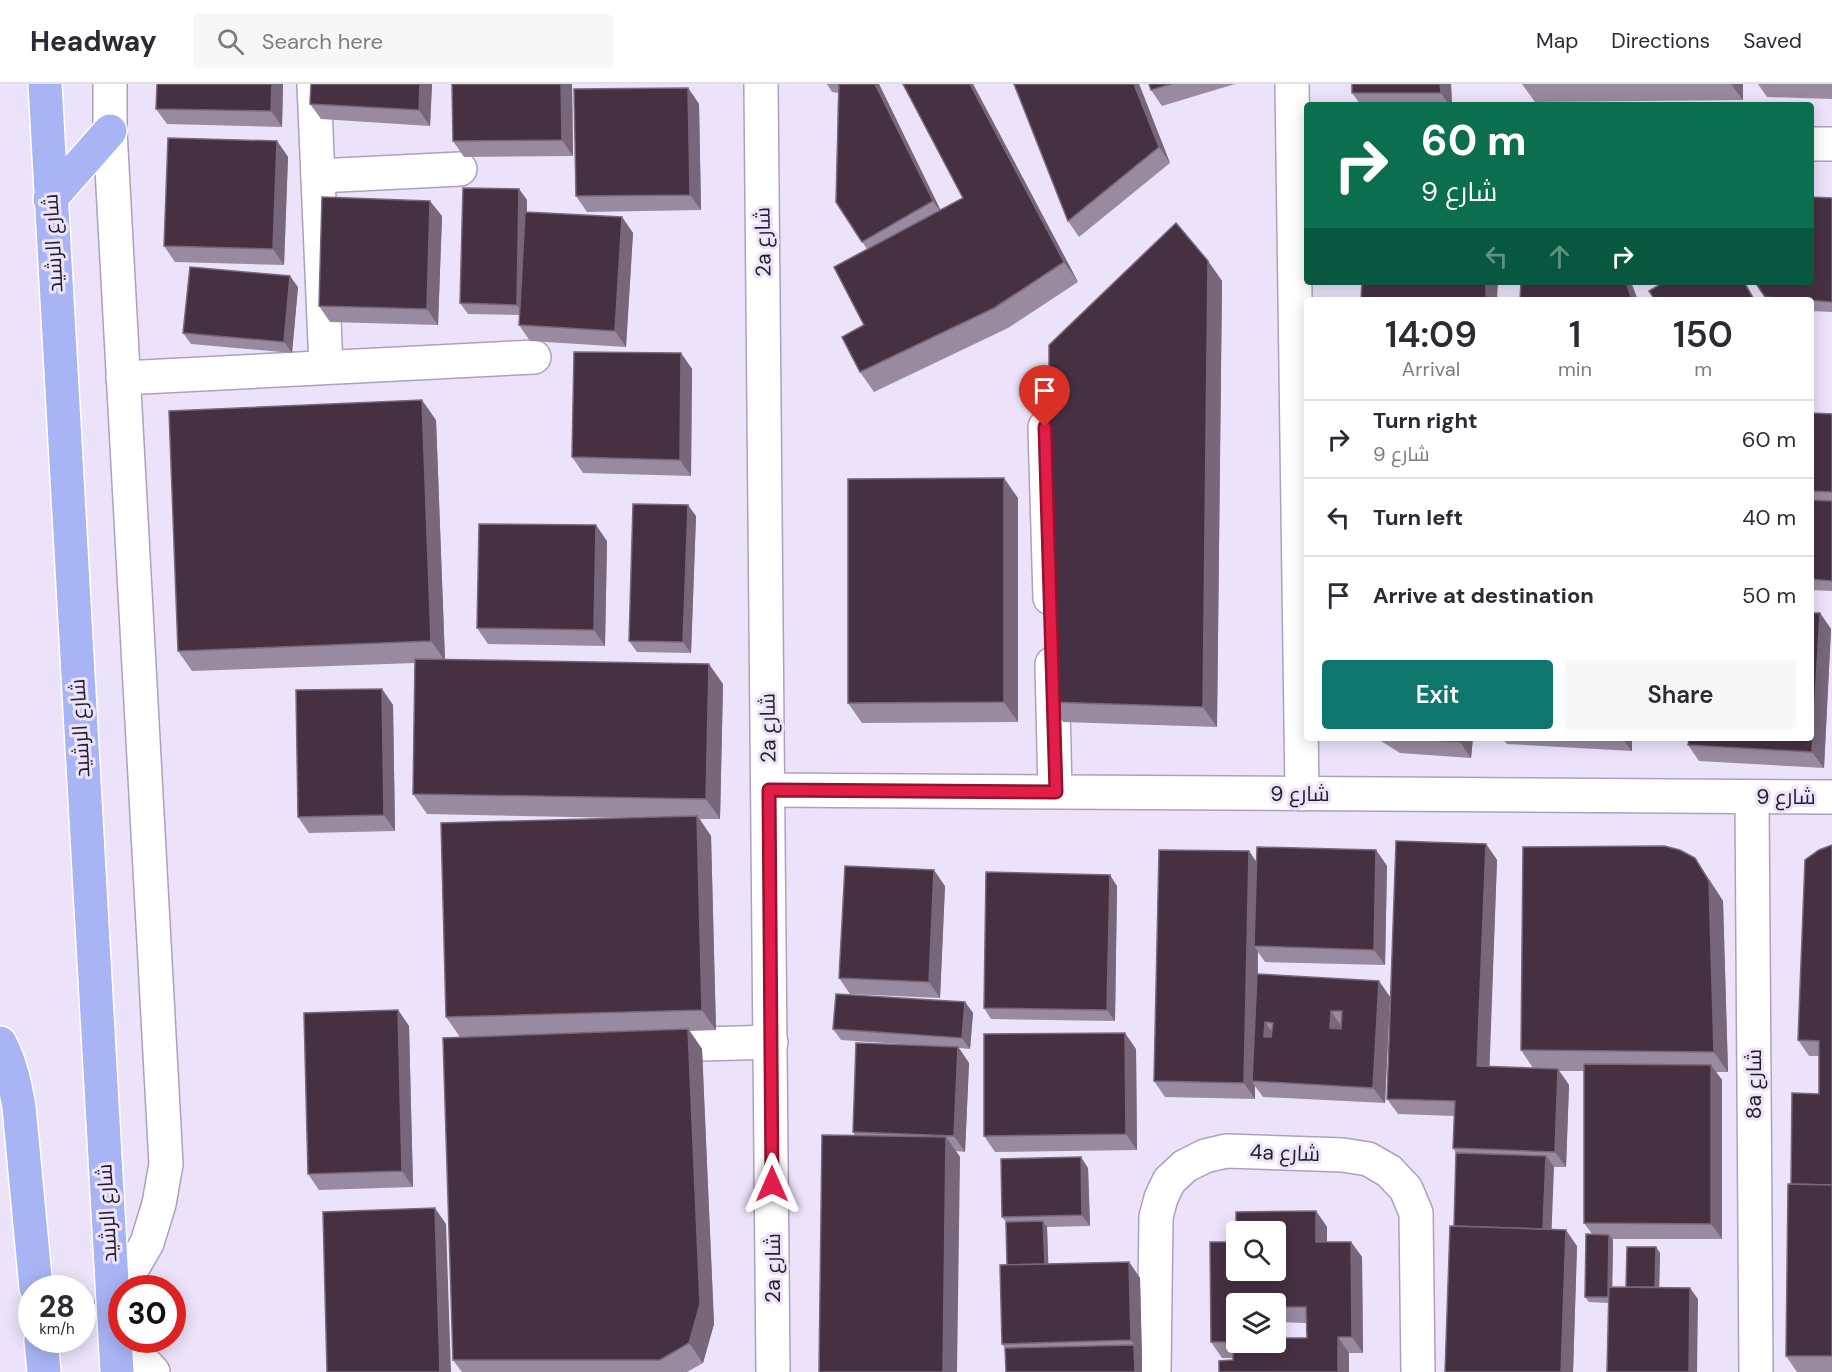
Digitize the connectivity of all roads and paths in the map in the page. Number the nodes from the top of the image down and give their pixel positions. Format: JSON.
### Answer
{"nodes":[{"id":1,"x":45,"y":84,"type":"edge"},
{"id":2,"x":110,"y":84,"type":"edge"},
{"id":3,"x":314,"y":84,"type":"edge"},
{"id":4,"x":761,"y":84,"type":"edge"},
{"id":5,"x":1292,"y":84,"type":"edge"},
{"id":6,"x":110,"y":131,"type":"junction"},
{"id":7,"x":1814,"y":144,"type":"edge"},
{"id":8,"x":1832,"y":144,"type":"edge"},
{"id":9,"x":1300,"y":154,"type":"edge"},
{"id":10,"x":460,"y":169,"type":"edge"},
{"id":11,"x":318,"y":176,"type":"junction"},
{"id":12,"x":50,"y":199,"type":"junction"},
{"id":13,"x":534,"y":357,"type":"edge"},
{"id":14,"x":326,"y":367,"type":"junction"},
{"id":15,"x":123,"y":378,"type":"junction"},
{"id":16,"x":1045,"y":427,"type":"dead end"},
{"id":17,"x":769,"y":790,"type":"junction"},
{"id":18,"x":1056,"y":792,"type":"junction"},
{"id":19,"x":1302,"y":794,"type":"junction"},
{"id":20,"x":1752,"y":797,"type":"junction"},
{"id":21,"x":1832,"y":797,"type":"edge"},
{"id":22,"x":771,"y":1042,"type":"junction"},
{"id":23,"x":0,"y":1044,"type":"edge"},
{"id":24,"x":668,"y":1045,"type":"edge"},
{"id":25,"x":35,"y":1275,"type":"edge"},
{"id":26,"x":116,"y":1275,"type":"edge"},
{"id":27,"x":136,"y":1275,"type":"edge"},
{"id":28,"x":42,"y":1353,"type":"edge"},
{"id":29,"x":118,"y":1353,"type":"edge"},
{"id":30,"x":137,"y":1353,"type":"edge"},
{"id":31,"x":44,"y":1372,"type":"edge"},
{"id":32,"x":117,"y":1372,"type":"edge"},
{"id":33,"x":153,"y":1372,"type":"edge"},
{"id":34,"x":773,"y":1372,"type":"edge"},
{"id":35,"x":1154,"y":1372,"type":"edge"},
{"id":36,"x":1418,"y":1372,"type":"edge"},
{"id":37,"x":1756,"y":1372,"type":"edge"}],
"edges":[{"from":1,"to":12,"type":"main road","name":"شارع الرشيد"},
{"from":2,"to":6,"type":"street"},
{"from":3,"to":11,"type":"street"},
{"from":4,"to":17,"type":"street","name":"2a شارع"},
{"from":5,"to":9,"type":"street"},
{"from":6,"to":12,"type":"main road"},
{"from":6,"to":15,"type":"street"},
{"from":7,"to":8,"type":"street"},
{"from":9,"to":19,"type":"street"},
{"from":10,"to":11,"type":"street"},
{"from":11,"to":14,"type":"street"},
{"from":12,"to":26,"type":"main road","name":"شارع الرشيد"},
{"from":13,"to":14,"type":"street"},
{"from":14,"to":15,"type":"street"},
{"from":15,"to":27,"type":"street"},
{"from":16,"to":18,"type":"street"},
{"from":17,"to":18,"type":"street","name":"شارع 9"},
{"from":17,"to":22,"type":"street","name":"2a شارع"},
{"from":18,"to":19,"type":"street","name":"شارع 9"},
{"from":19,"to":20,"type":"street","name":"شارع 9"},
{"from":20,"to":21,"type":"street","name":"شارع 9"},
{"from":20,"to":37,"type":"street","name":"8a شارع"},
{"from":22,"to":24,"type":"street"},
{"from":22,"to":34,"type":"street","name":"2a شارع"},
{"from":23,"to":25,"type":"main road"},
{"from":28,"to":31,"type":"main road"},
{"from":29,"to":32,"type":"main road","name":"شارع الرشيد"},
{"from":30,"to":33,"type":"street"},
{"from":35,"to":36,"type":"street","name":"4a شارع"}]}
